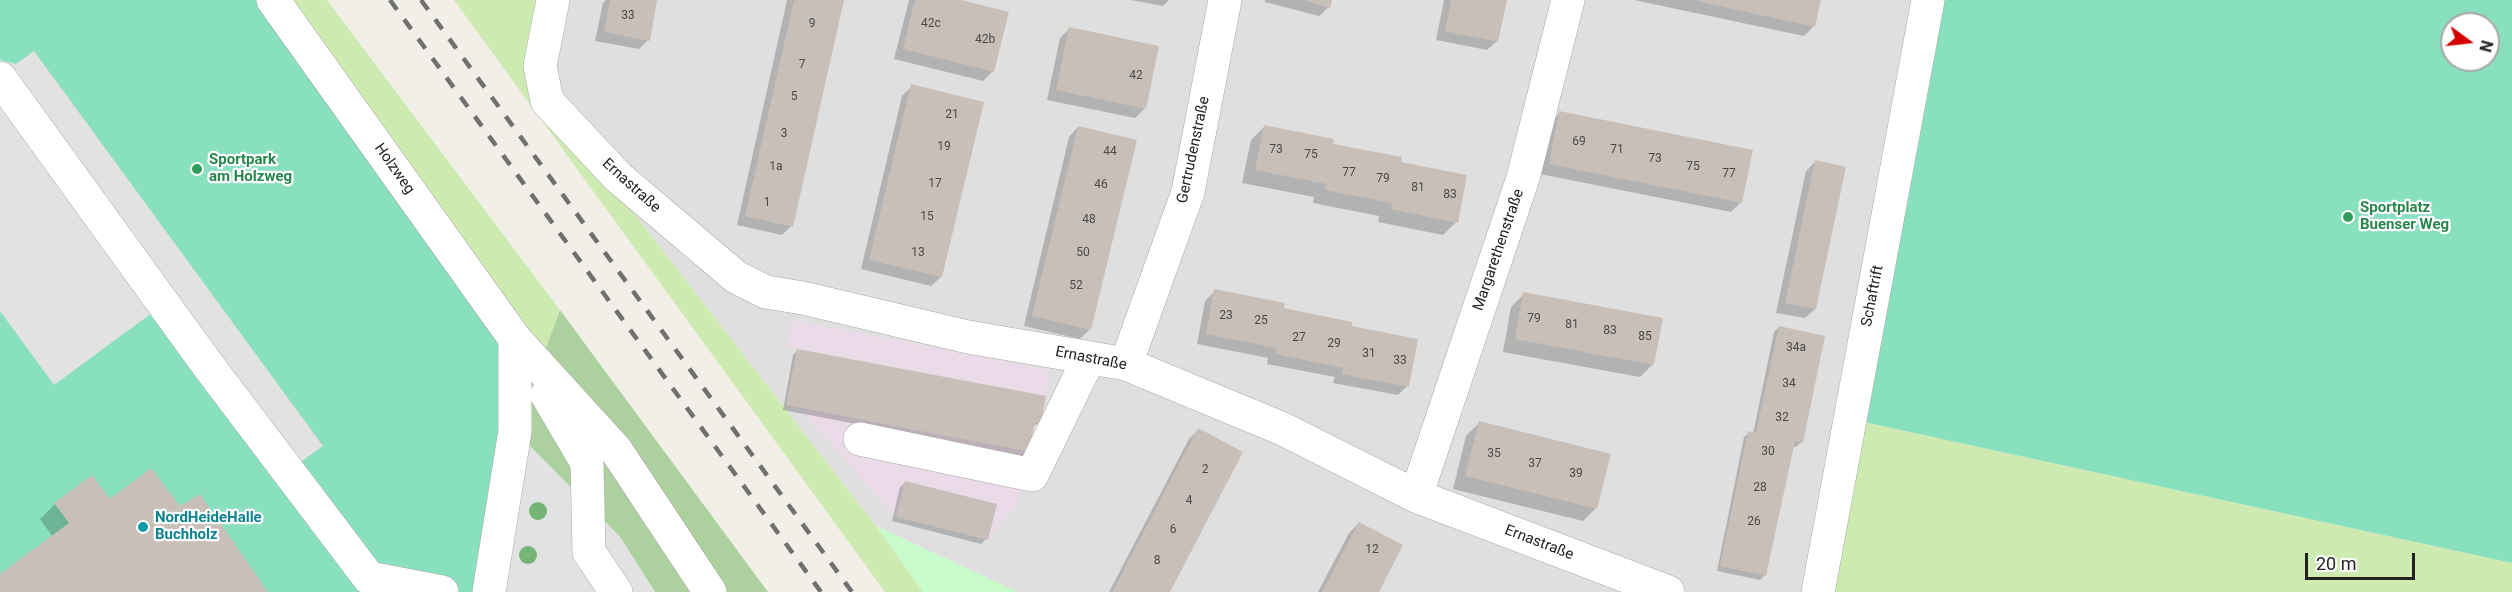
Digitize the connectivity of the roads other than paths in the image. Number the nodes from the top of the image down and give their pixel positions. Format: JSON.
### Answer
{"nodes":[{"id":1,"x":273,"y":0,"type":"edge"},
{"id":2,"x":553,"y":0,"type":"edge"},
{"id":3,"x":1225,"y":0,"type":"edge"},
{"id":4,"x":1568,"y":0,"type":"edge"},
{"id":5,"x":1928,"y":0,"type":"edge"},
{"id":6,"x":0,"y":78,"type":"edge"},
{"id":7,"x":515,"y":339,"type":"junction"},
{"id":8,"x":1089,"y":358,"type":"junction"},
{"id":9,"x":1126,"y":364,"type":"junction"},
{"id":10,"x":860,"y":439,"type":"dead end"},
{"id":11,"x":1416,"y":496,"type":"junction"},
{"id":12,"x":366,"y":585,"type":"edge"},
{"id":13,"x":442,"y":592,"type":"edge"},
{"id":14,"x":489,"y":592,"type":"edge"},
{"id":15,"x":616,"y":592,"type":"edge"},
{"id":16,"x":711,"y":592,"type":"edge"},
{"id":17,"x":1668,"y":592,"type":"edge"},
{"id":18,"x":1818,"y":592,"type":"edge"}],
"edges":[{"from":1,"to":7,"type":"street","name":"Holzweg"},
{"from":2,"to":8,"type":"street","name":"Ernastraße"},
{"from":3,"to":9,"type":"street","name":"Gertrudenstraße"},
{"from":4,"to":11,"type":"street","name":"Margarethenstraße"},
{"from":5,"to":18,"type":"street","name":"Schaftrift"},
{"from":6,"to":12,"type":"street"},
{"from":7,"to":14,"type":"street"},
{"from":7,"to":15,"type":"street"},
{"from":7,"to":16,"type":"street","name":"Holzweg"},
{"from":8,"to":9,"type":"street","name":"Ernastraße"},
{"from":8,"to":10,"type":"street"},
{"from":9,"to":11,"type":"street","name":"Ernastraße"},
{"from":11,"to":17,"type":"street","name":"Ernastraße"},
{"from":12,"to":13,"type":"street"}]}
